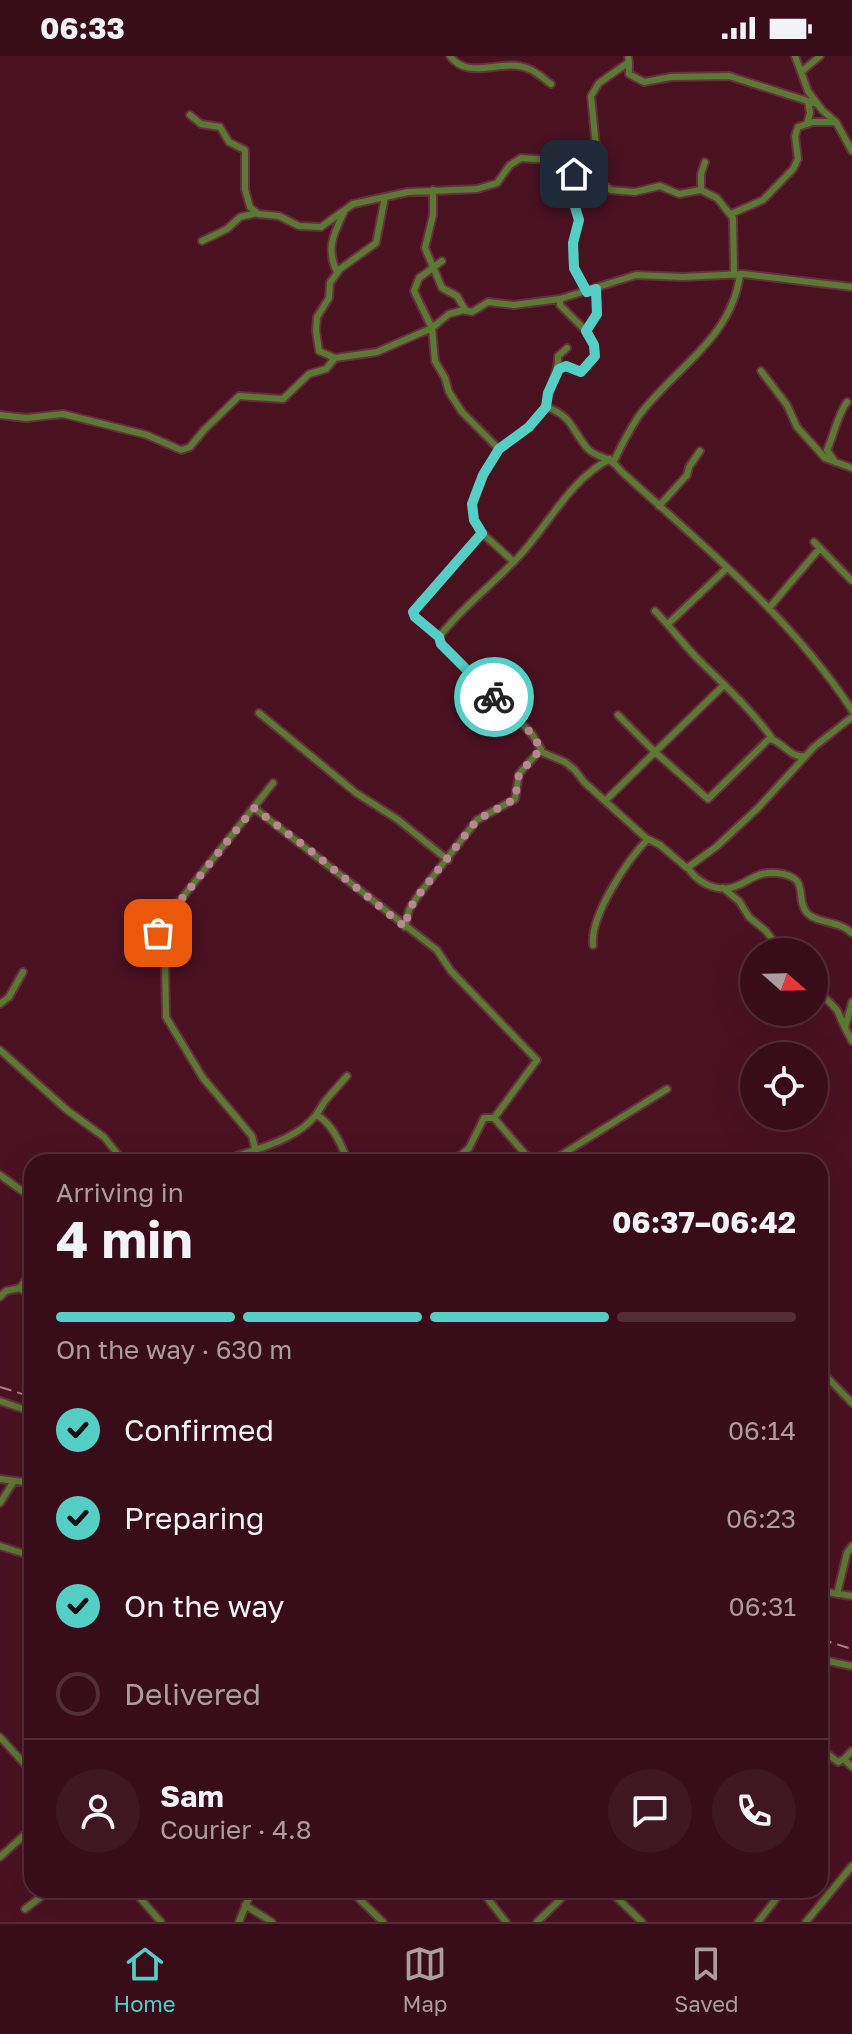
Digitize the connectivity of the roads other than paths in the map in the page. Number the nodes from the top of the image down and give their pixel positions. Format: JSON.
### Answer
{"nodes":[{"id":1,"x":450,"y":56,"type":"edge"},
{"id":2,"x":795,"y":56,"type":"edge"},
{"id":3,"x":820,"y":56,"type":"edge"},
{"id":4,"x":628,"y":59,"type":"edge"},
{"id":5,"x":801,"y":72,"type":"junction"},
{"id":6,"x":551,"y":84,"type":"dead end"},
{"id":7,"x":808,"y":101,"type":"junction"},
{"id":8,"x":817,"y":104,"type":"junction"},
{"id":9,"x":190,"y":115,"type":"dead end"},
{"id":10,"x":836,"y":122,"type":"junction"},
{"id":11,"x":807,"y":124,"type":"junction"},
{"id":12,"x":852,"y":151,"type":"edge"},
{"id":13,"x":705,"y":162,"type":"dead end"},
{"id":14,"x":580,"y":168,"type":"junction"},
{"id":15,"x":595,"y":178,"type":"junction"},
{"id":16,"x":579,"y":187,"type":"junction"},
{"id":17,"x":433,"y":190,"type":"junction"},
{"id":18,"x":701,"y":190,"type":"junction"},
{"id":19,"x":385,"y":197,"type":"junction"},
{"id":20,"x":346,"y":209,"type":"junction"},
{"id":21,"x":257,"y":213,"type":"junction"},
{"id":22,"x":731,"y":214,"type":"junction"},
{"id":23,"x":323,"y":226,"type":"junction"},
{"id":24,"x":202,"y":241,"type":"dead end"},
{"id":25,"x":331,"y":243,"type":"junction"},
{"id":26,"x":442,"y":261,"type":"dead end"},
{"id":27,"x":432,"y":268,"type":"junction"},
{"id":28,"x":337,"y":272,"type":"junction"},
{"id":29,"x":737,"y":274,"type":"junction"},
{"id":30,"x":852,"y":287,"type":"edge"},
{"id":31,"x":596,"y":289,"type":"junction"},
{"id":32,"x":587,"y":292,"type":"junction"},
{"id":33,"x":560,"y":299,"type":"junction"},
{"id":34,"x":466,"y":311,"type":"junction"},
{"id":35,"x":432,"y":328,"type":"junction"},
{"id":36,"x":586,"y":331,"type":"junction"},
{"id":37,"x":567,"y":348,"type":"dead end"},
{"id":38,"x":335,"y":358,"type":"junction"},
{"id":39,"x":559,"y":369,"type":"junction"},
{"id":40,"x":761,"y":371,"type":"dead end"},
{"id":41,"x":847,"y":402,"type":"dead end"},
{"id":42,"x":546,"y":407,"type":"junction"},
{"id":43,"x":0,"y":415,"type":"edge"},
{"id":44,"x":499,"y":449,"type":"junction"},
{"id":45,"x":700,"y":451,"type":"dead end"},
{"id":46,"x":612,"y":460,"type":"junction"},
{"id":47,"x":835,"y":462,"type":"junction"},
{"id":48,"x":852,"y":468,"type":"edge"},
{"id":49,"x":659,"y":506,"type":"junction"},
{"id":50,"x":482,"y":533,"type":"junction"},
{"id":51,"x":514,"y":562,"type":"junction"},
{"id":52,"x":727,"y":568,"type":"junction"},
{"id":53,"x":852,"y":581,"type":"edge"},
{"id":54,"x":769,"y":608,"type":"junction"},
{"id":55,"x":655,"y":611,"type":"dead end"},
{"id":56,"x":668,"y":624,"type":"junction"},
{"id":57,"x":439,"y":637,"type":"junction"},
{"id":58,"x":724,"y":685,"type":"junction"},
{"id":59,"x":852,"y":710,"type":"edge"},
{"id":60,"x":259,"y":713,"type":"dead end"},
{"id":61,"x":618,"y":715,"type":"dead end"},
{"id":62,"x":851,"y":720,"type":"edge"},
{"id":63,"x":770,"y":739,"type":"junction"},
{"id":64,"x":539,"y":751,"type":"junction"},
{"id":65,"x":655,"y":752,"type":"junction"},
{"id":66,"x":806,"y":756,"type":"junction"},
{"id":67,"x":273,"y":783,"type":"dead end"},
{"id":68,"x":605,"y":801,"type":"junction"},
{"id":69,"x":254,"y":808,"type":"junction"},
{"id":70,"x":648,"y":839,"type":"junction"},
{"id":71,"x":448,"y":860,"type":"junction"},
{"id":72,"x":688,"y":867,"type":"junction"},
{"id":73,"x":722,"y":888,"type":"junction"},
{"id":74,"x":405,"y":927,"type":"junction"},
{"id":75,"x":852,"y":933,"type":"edge"},
{"id":76,"x":771,"y":938,"type":"edge"},
{"id":77,"x":593,"y":945,"type":"dead end"},
{"id":78,"x":23,"y":972,"type":"dead end"},
{"id":79,"x":828,"y":1001,"type":"edge"},
{"id":80,"x":852,"y":1002,"type":"edge"},
{"id":81,"x":0,"y":1004,"type":"edge"},
{"id":82,"x":845,"y":1028,"type":"junction"},
{"id":83,"x":852,"y":1041,"type":"edge"},
{"id":84,"x":0,"y":1050,"type":"edge"},
{"id":85,"x":347,"y":1076,"type":"dead end"},
{"id":86,"x":667,"y":1089,"type":"dead end"},
{"id":87,"x":316,"y":1115,"type":"junction"},
{"id":88,"x":494,"y":1118,"type":"junction"},
{"id":89,"x":255,"y":1148,"type":"junction"},
{"id":90,"x":118,"y":1154,"type":"edge"},
{"id":91,"x":240,"y":1154,"type":"edge"},
{"id":92,"x":344,"y":1154,"type":"edge"},
{"id":93,"x":462,"y":1154,"type":"edge"},
{"id":94,"x":523,"y":1154,"type":"edge"},
{"id":95,"x":563,"y":1154,"type":"edge"},
{"id":96,"x":0,"y":1175,"type":"edge"},
{"id":97,"x":24,"y":1192,"type":"edge"},
{"id":98,"x":24,"y":1282,"type":"edge"},
{"id":99,"x":20,"y":1288,"type":"junction"},
{"id":100,"x":24,"y":1291,"type":"edge"},
{"id":101,"x":0,"y":1297,"type":"edge"},
{"id":102,"x":828,"y":1378,"type":"edge"},
{"id":103,"x":0,"y":1401,"type":"edge"},
{"id":104,"x":852,"y":1403,"type":"edge"},
{"id":105,"x":24,"y":1409,"type":"edge"},
{"id":106,"x":0,"y":1479,"type":"edge"},
{"id":107,"x":14,"y":1481,"type":"junction"},
{"id":108,"x":24,"y":1482,"type":"edge"},
{"id":109,"x":0,"y":1503,"type":"edge"},
{"id":110,"x":0,"y":1546,"type":"edge"},
{"id":111,"x":852,"y":1546,"type":"edge"},
{"id":112,"x":24,"y":1554,"type":"edge"},
{"id":113,"x":828,"y":1592,"type":"edge"},
{"id":114,"x":837,"y":1594,"type":"junction"},
{"id":115,"x":852,"y":1596,"type":"edge"},
{"id":116,"x":828,"y":1661,"type":"edge"},
{"id":117,"x":852,"y":1666,"type":"edge"},
{"id":118,"x":2,"y":1743,"type":"edge"},
{"id":119,"x":852,"y":1751,"type":"edge"},
{"id":120,"x":828,"y":1754,"type":"edge"},
{"id":121,"x":844,"y":1759,"type":"junction"},
{"id":122,"x":24,"y":1764,"type":"edge"},
{"id":123,"x":852,"y":1767,"type":"edge"},
{"id":124,"x":24,"y":1835,"type":"edge"},
{"id":125,"x":0,"y":1857,"type":"edge"},
{"id":126,"x":852,"y":1866,"type":"edge"},
{"id":127,"x":828,"y":1895,"type":"edge"},
{"id":128,"x":39,"y":1898,"type":"edge"},
{"id":129,"x":140,"y":1898,"type":"edge"},
{"id":130,"x":248,"y":1898,"type":"edge"},
{"id":131,"x":358,"y":1898,"type":"edge"},
{"id":132,"x":487,"y":1898,"type":"edge"},
{"id":133,"x":562,"y":1898,"type":"edge"},
{"id":134,"x":617,"y":1898,"type":"edge"},
{"id":135,"x":777,"y":1898,"type":"edge"},
{"id":136,"x":826,"y":1898,"type":"edge"},
{"id":137,"x":245,"y":1905,"type":"junction"},
{"id":138,"x":25,"y":1909,"type":"dead end"},
{"id":139,"x":161,"y":1922,"type":"edge"},
{"id":140,"x":239,"y":1922,"type":"edge"},
{"id":141,"x":272,"y":1922,"type":"edge"},
{"id":142,"x":383,"y":1922,"type":"edge"},
{"id":143,"x":506,"y":1922,"type":"edge"},
{"id":144,"x":537,"y":1922,"type":"edge"},
{"id":145,"x":642,"y":1922,"type":"edge"},
{"id":146,"x":758,"y":1922,"type":"edge"},
{"id":147,"x":806,"y":1922,"type":"edge"}],
"edges":[{"from":1,"to":6,"type":"street"},
{"from":2,"to":5,"type":"street"},
{"from":3,"to":5,"type":"street"},
{"from":4,"to":7,"type":"street"},
{"from":4,"to":14,"type":"street"},
{"from":5,"to":8,"type":"street"},
{"from":7,"to":8,"type":"street"},
{"from":7,"to":11,"type":"street"},
{"from":8,"to":10,"type":"street"},
{"from":9,"to":21,"type":"street"},
{"from":10,"to":11,"type":"street"},
{"from":10,"to":12,"type":"street"},
{"from":11,"to":22,"type":"street"},
{"from":13,"to":18,"type":"street"},
{"from":14,"to":15,"type":"street"},
{"from":14,"to":16,"type":"street"},
{"from":14,"to":17,"type":"street"},
{"from":15,"to":16,"type":"street"},
{"from":15,"to":18,"type":"street"},
{"from":16,"to":32,"type":"street"},
{"from":17,"to":19,"type":"street"},
{"from":17,"to":27,"type":"street"},
{"from":18,"to":22,"type":"street"},
{"from":19,"to":20,"type":"street"},
{"from":19,"to":28,"type":"street"},
{"from":20,"to":23,"type":"street"},
{"from":20,"to":25,"type":"street"},
{"from":21,"to":23,"type":"street"},
{"from":21,"to":24,"type":"street"},
{"from":22,"to":29,"type":"street"},
{"from":23,"to":25,"type":"street"},
{"from":25,"to":28,"type":"street"},
{"from":26,"to":27,"type":"street"},
{"from":27,"to":34,"type":"street"},
{"from":27,"to":35,"type":"street"},
{"from":28,"to":38,"type":"street"},
{"from":29,"to":30,"type":"street"},
{"from":29,"to":31,"type":"street"},
{"from":29,"to":46,"type":"street"},
{"from":31,"to":32,"type":"street"},
{"from":31,"to":36,"type":"street"},
{"from":32,"to":33,"type":"street"},
{"from":33,"to":34,"type":"street"},
{"from":33,"to":36,"type":"street"},
{"from":34,"to":35,"type":"street"},
{"from":35,"to":38,"type":"street"},
{"from":35,"to":44,"type":"street"},
{"from":36,"to":39,"type":"street"},
{"from":37,"to":39,"type":"street"},
{"from":38,"to":43,"type":"street"},
{"from":39,"to":42,"type":"street"},
{"from":40,"to":47,"type":"street"},
{"from":41,"to":47,"type":"street"},
{"from":42,"to":44,"type":"street"},
{"from":42,"to":46,"type":"street"},
{"from":44,"to":50,"type":"street"},
{"from":45,"to":49,"type":"street"},
{"from":46,"to":49,"type":"street"},
{"from":46,"to":51,"type":"street"},
{"from":47,"to":48,"type":"street"},
{"from":49,"to":52,"type":"street"},
{"from":50,"to":51,"type":"street"},
{"from":50,"to":57,"type":"street"},
{"from":51,"to":57,"type":"street"},
{"from":52,"to":54,"type":"street"},
{"from":52,"to":56,"type":"street"},
{"from":53,"to":54,"type":"street"},
{"from":54,"to":59,"type":"street"},
{"from":55,"to":56,"type":"street"},
{"from":56,"to":58,"type":"street"},
{"from":57,"to":64,"type":"street"},
{"from":58,"to":63,"type":"street"},
{"from":58,"to":65,"type":"street"},
{"from":60,"to":71,"type":"street"},
{"from":61,"to":65,"type":"street"},
{"from":62,"to":66,"type":"street"},
{"from":63,"to":65,"type":"street"},
{"from":63,"to":66,"type":"street"},
{"from":64,"to":68,"type":"street"},
{"from":64,"to":71,"type":"street"},
{"from":65,"to":68,"type":"street"},
{"from":66,"to":72,"type":"street"},
{"from":67,"to":69,"type":"street"},
{"from":68,"to":70,"type":"street"},
{"from":69,"to":74,"type":"street"},
{"from":69,"to":89,"type":"street"},
{"from":70,"to":72,"type":"street"},
{"from":70,"to":77,"type":"street"},
{"from":71,"to":74,"type":"street"},
{"from":72,"to":73,"type":"street"},
{"from":73,"to":75,"type":"street"},
{"from":73,"to":76,"type":"street"},
{"from":74,"to":88,"type":"street"},
{"from":78,"to":81,"type":"street"},
{"from":79,"to":82,"type":"street"},
{"from":80,"to":82,"type":"street"},
{"from":82,"to":83,"type":"street"},
{"from":84,"to":90,"type":"street"},
{"from":85,"to":87,"type":"street"},
{"from":86,"to":95,"type":"street"},
{"from":87,"to":89,"type":"street"},
{"from":87,"to":92,"type":"street"},
{"from":88,"to":93,"type":"street"},
{"from":88,"to":94,"type":"street"},
{"from":89,"to":91,"type":"street"},
{"from":96,"to":97,"type":"street"},
{"from":98,"to":99,"type":"street"},
{"from":99,"to":100,"type":"street"},
{"from":99,"to":101,"type":"street"},
{"from":102,"to":104,"type":"street"},
{"from":103,"to":105,"type":"street"},
{"from":106,"to":107,"type":"street"},
{"from":107,"to":108,"type":"street"},
{"from":107,"to":109,"type":"street"},
{"from":110,"to":112,"type":"street"},
{"from":111,"to":114,"type":"street"},
{"from":113,"to":114,"type":"street"},
{"from":114,"to":115,"type":"street"},
{"from":116,"to":117,"type":"street"},
{"from":118,"to":122,"type":"street"},
{"from":119,"to":121,"type":"street"},
{"from":120,"to":121,"type":"street"},
{"from":121,"to":123,"type":"street"},
{"from":124,"to":125,"type":"street"},
{"from":126,"to":127,"type":"street"},
{"from":128,"to":138,"type":"street"},
{"from":129,"to":139,"type":"street"},
{"from":130,"to":137,"type":"street"},
{"from":131,"to":142,"type":"street"},
{"from":132,"to":143,"type":"street"},
{"from":133,"to":144,"type":"street"},
{"from":134,"to":145,"type":"street"},
{"from":135,"to":146,"type":"street"},
{"from":136,"to":147,"type":"street"},
{"from":137,"to":140,"type":"street"},
{"from":137,"to":141,"type":"street"}]}
